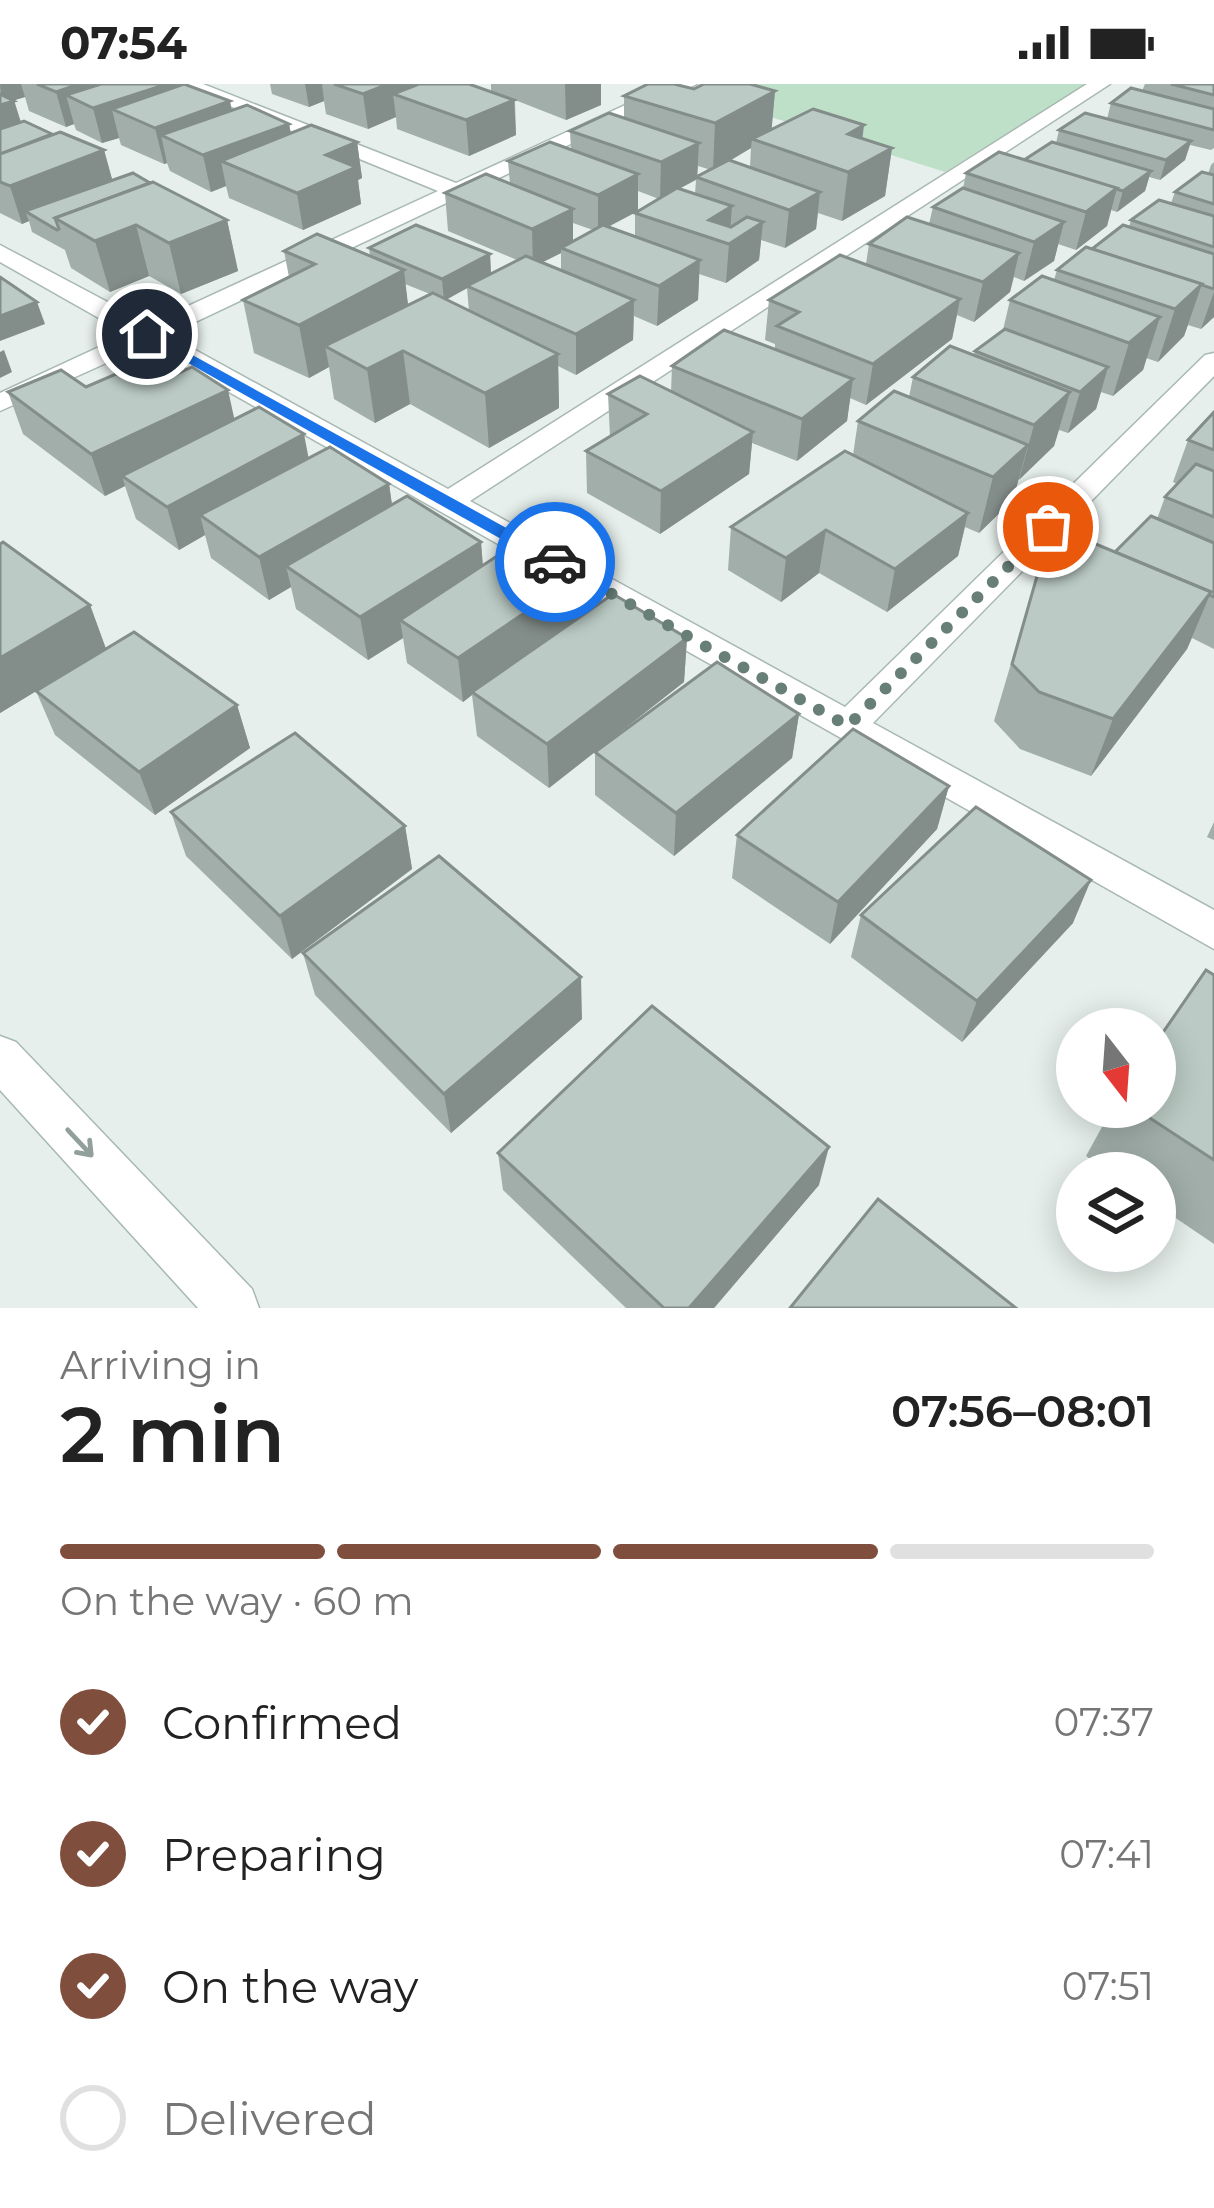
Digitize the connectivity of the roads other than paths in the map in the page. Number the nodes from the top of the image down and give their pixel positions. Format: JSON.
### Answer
{"nodes":[{"id":1,"x":186,"y":84,"type":"edge"},
{"id":2,"x":1100,"y":84,"type":"edge"},
{"id":3,"x":680,"y":85,"type":"edge"},
{"id":4,"x":456,"y":191,"type":"junction"},
{"id":5,"x":0,"y":252,"type":"edge"},
{"id":6,"x":147,"y":334,"type":"junction"},
{"id":7,"x":1214,"y":361,"type":"edge"},
{"id":8,"x":0,"y":403,"type":"edge"},
{"id":9,"x":448,"y":502,"type":"junction"},
{"id":10,"x":848,"y":726,"type":"junction"},
{"id":11,"x":1214,"y":931,"type":"edge"},
{"id":12,"x":0,"y":1058,"type":"edge"},
{"id":13,"x":233,"y":1308,"type":"edge"}],
"edges":[{"from":1,"to":4,"type":"street"},
{"from":2,"to":9,"type":"street"},
{"from":3,"to":4,"type":"street"},
{"from":4,"to":6,"type":"street"},
{"from":5,"to":6,"type":"street"},
{"from":6,"to":8,"type":"street"},
{"from":6,"to":9,"type":"street"},
{"from":7,"to":10,"type":"street"},
{"from":9,"to":10,"type":"street"},
{"from":10,"to":11,"type":"street"},
{"from":12,"to":13,"type":"street","one_way":true}]}
